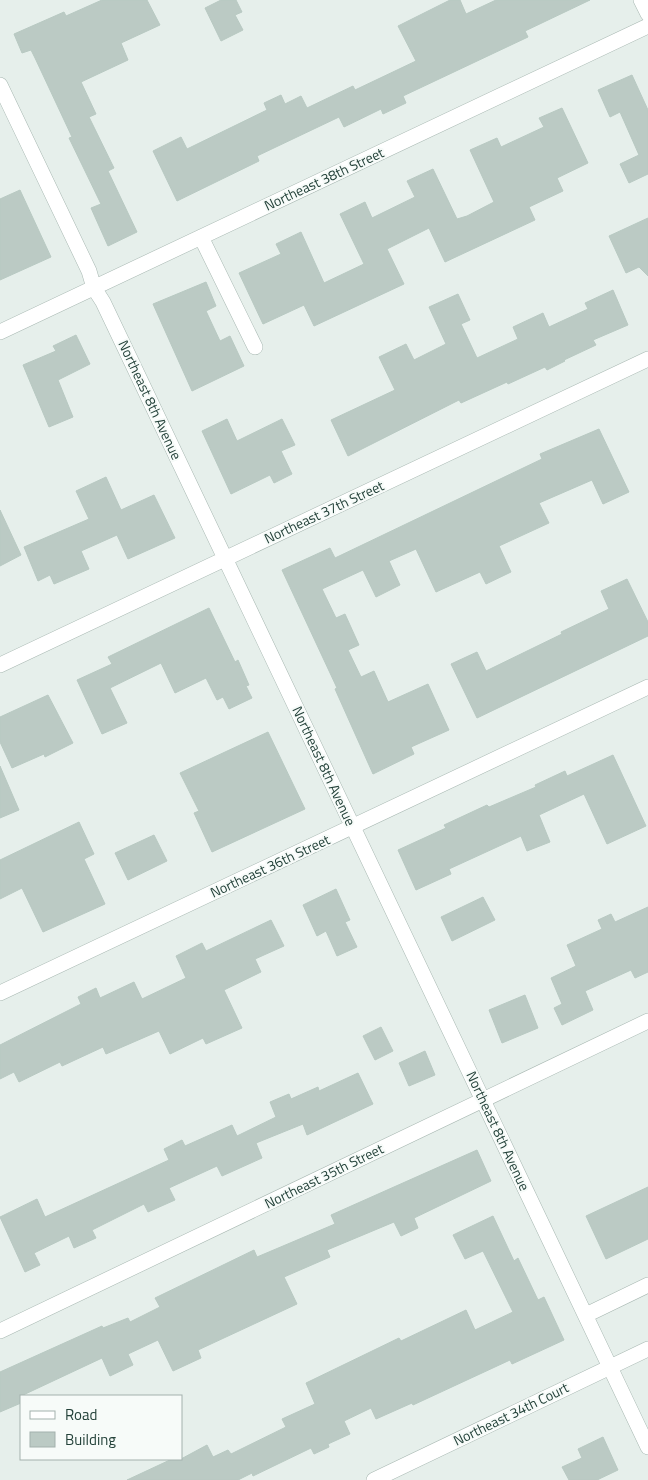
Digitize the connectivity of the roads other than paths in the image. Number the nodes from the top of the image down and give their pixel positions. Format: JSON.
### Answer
{"nodes":[{"id":1,"x":640,"y":0,"type":"edge"},
{"id":2,"x":648,"y":14,"type":"edge"},
{"id":3,"x":648,"y":26,"type":"edge"},
{"id":4,"x":0,"y":85,"type":"edge"},
{"id":5,"x":201,"y":237,"type":"junction"},
{"id":6,"x":94,"y":288,"type":"junction"},
{"id":7,"x":0,"y":332,"type":"edge"},
{"id":8,"x":255,"y":347,"type":"dead end"},
{"id":9,"x":648,"y":359,"type":"edge"},
{"id":10,"x":226,"y":558,"type":"junction"},
{"id":11,"x":0,"y":665,"type":"edge"},
{"id":12,"x":648,"y":687,"type":"edge"},
{"id":13,"x":353,"y":826,"type":"junction"},
{"id":14,"x":0,"y":993,"type":"edge"},
{"id":15,"x":648,"y":1021,"type":"edge"},
{"id":16,"x":483,"y":1100,"type":"junction"},
{"id":17,"x":648,"y":1285,"type":"edge"},
{"id":18,"x":586,"y":1315,"type":"junction"},
{"id":19,"x":0,"y":1331,"type":"edge"},
{"id":20,"x":648,"y":1349,"type":"edge"},
{"id":21,"x":610,"y":1367,"type":"junction"},
{"id":22,"x":648,"y":1447,"type":"edge"},
{"id":23,"x":374,"y":1480,"type":"edge"}],
"edges":[{"from":1,"to":2,"type":"street"},
{"from":3,"to":5,"type":"street","name":"Northeast 38th Street"},
{"from":4,"to":6,"type":"street","name":"Northeast 8th Avenue"},
{"from":5,"to":6,"type":"street","name":"Northeast 38th Street"},
{"from":5,"to":8,"type":"street"},
{"from":6,"to":7,"type":"street","name":"Northeast 38th Street"},
{"from":6,"to":10,"type":"street","name":"Northeast 8th Avenue"},
{"from":9,"to":10,"type":"street","name":"Northeast 37th Street"},
{"from":10,"to":11,"type":"street","name":"Northeast 37th Street"},
{"from":10,"to":13,"type":"street","name":"Northeast 8th Avenue"},
{"from":12,"to":13,"type":"street","name":"Northeast 36th Street"},
{"from":13,"to":14,"type":"street","name":"Northeast 36th Street"},
{"from":13,"to":16,"type":"street","name":"Northeast 8th Avenue"},
{"from":15,"to":16,"type":"street","name":"Northeast 35th Street"},
{"from":16,"to":18,"type":"street","name":"Northeast 8th Avenue"},
{"from":16,"to":19,"type":"street","name":"Northeast 35th Street"},
{"from":17,"to":18,"type":"street"},
{"from":18,"to":21,"type":"street","name":"Northeast 8th Avenue"},
{"from":20,"to":21,"type":"street","name":"Northeast 34th Court"},
{"from":21,"to":22,"type":"street","name":"Northeast 8th Avenue"},
{"from":21,"to":23,"type":"street","name":"Northeast 34th Court"}]}
